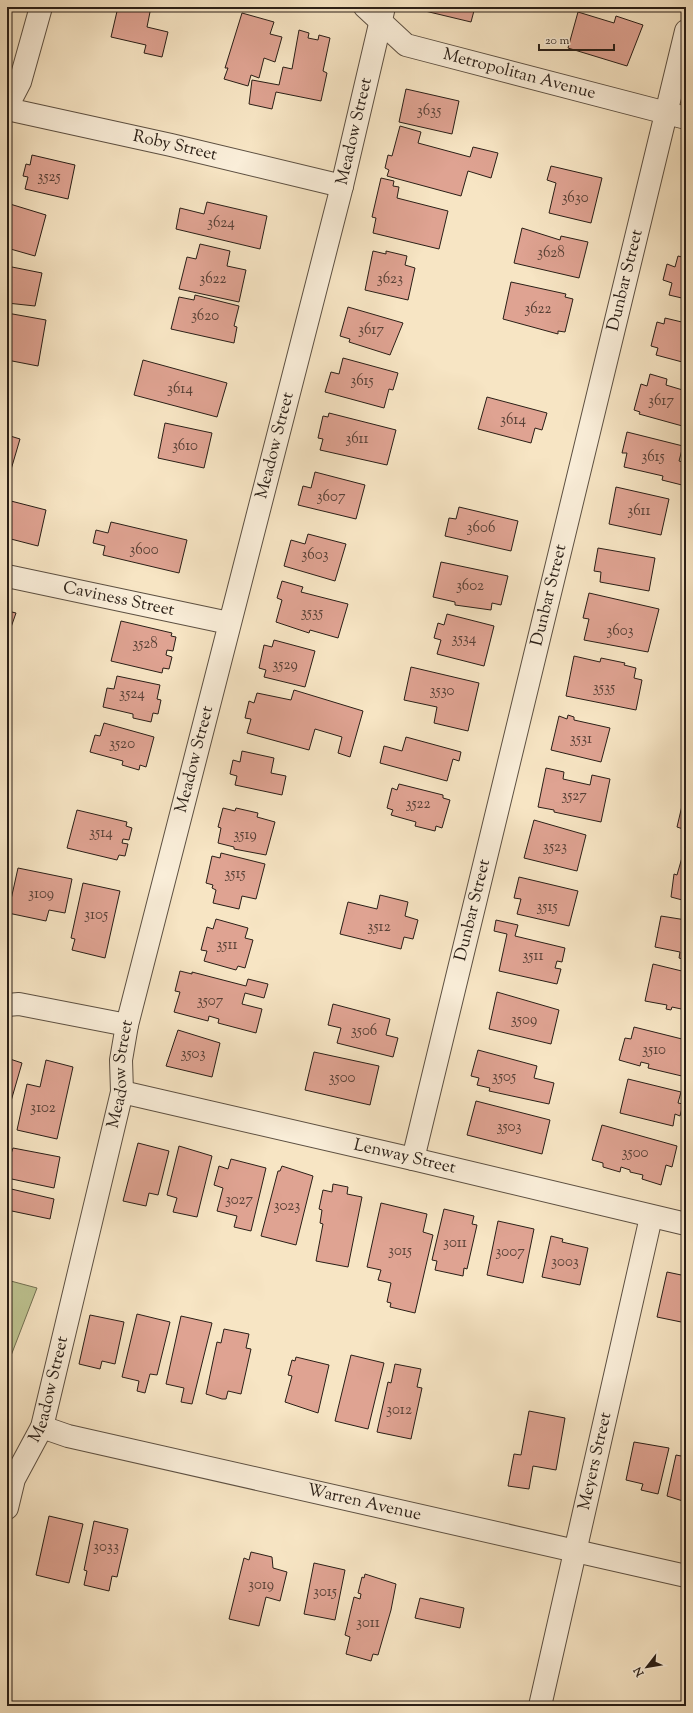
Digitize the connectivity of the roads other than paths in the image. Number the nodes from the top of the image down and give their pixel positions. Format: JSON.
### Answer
{"nodes":[{"id":1,"x":41,"y":7,"type":"edge"},
{"id":2,"x":377,"y":12,"type":"edge"},
{"id":3,"x":686,"y":32,"type":"edge"},
{"id":4,"x":7,"y":108,"type":"edge"},
{"id":5,"x":676,"y":116,"type":"edge"},
{"id":6,"x":342,"y":186,"type":"junction"},
{"id":7,"x":7,"y":576,"type":"edge"},
{"id":8,"x":229,"y":623,"type":"junction"},
{"id":9,"x":7,"y":1005,"type":"edge"},
{"id":10,"x":126,"y":1025,"type":"junction"},
{"id":11,"x":122,"y":1092,"type":"junction"},
{"id":12,"x":413,"y":1159,"type":"junction"},
{"id":13,"x":651,"y":1217,"type":"junction"},
{"id":14,"x":686,"y":1224,"type":"edge"},
{"id":15,"x":42,"y":1427,"type":"junction"},
{"id":16,"x":7,"y":1508,"type":"edge"},
{"id":17,"x":576,"y":1552,"type":"junction"},
{"id":18,"x":686,"y":1576,"type":"edge"},
{"id":19,"x":540,"y":1706,"type":"edge"}],
"edges":[{"from":1,"to":4,"type":"street"},
{"from":2,"to":5,"type":"street","name":"Metropolitan Avenue"},
{"from":2,"to":6,"type":"street","name":"Meadow Street"},
{"from":3,"to":5,"type":"street","name":"Dunbar Street"},
{"from":4,"to":6,"type":"street","name":"Roby Street"},
{"from":5,"to":12,"type":"street","name":"Dunbar Street"},
{"from":6,"to":8,"type":"street","name":"Meadow Street"},
{"from":7,"to":8,"type":"street","name":"Caviness Street"},
{"from":8,"to":10,"type":"street","name":"Meadow Street"},
{"from":9,"to":10,"type":"street"},
{"from":10,"to":11,"type":"street","name":"Meadow Street"},
{"from":11,"to":12,"type":"street","name":"Lenway Street"},
{"from":11,"to":15,"type":"street","name":"Meadow Street"},
{"from":12,"to":13,"type":"street","name":"Lenway Street"},
{"from":13,"to":14,"type":"street","name":"Lenway Street"},
{"from":13,"to":17,"type":"street","name":"Meyers Street"},
{"from":15,"to":16,"type":"street","name":"Meadow Street"},
{"from":15,"to":17,"type":"street","name":"Warren Avenue"},
{"from":17,"to":18,"type":"street","name":"Warren Avenue"},
{"from":17,"to":19,"type":"street","name":"Meyers Street"}]}
